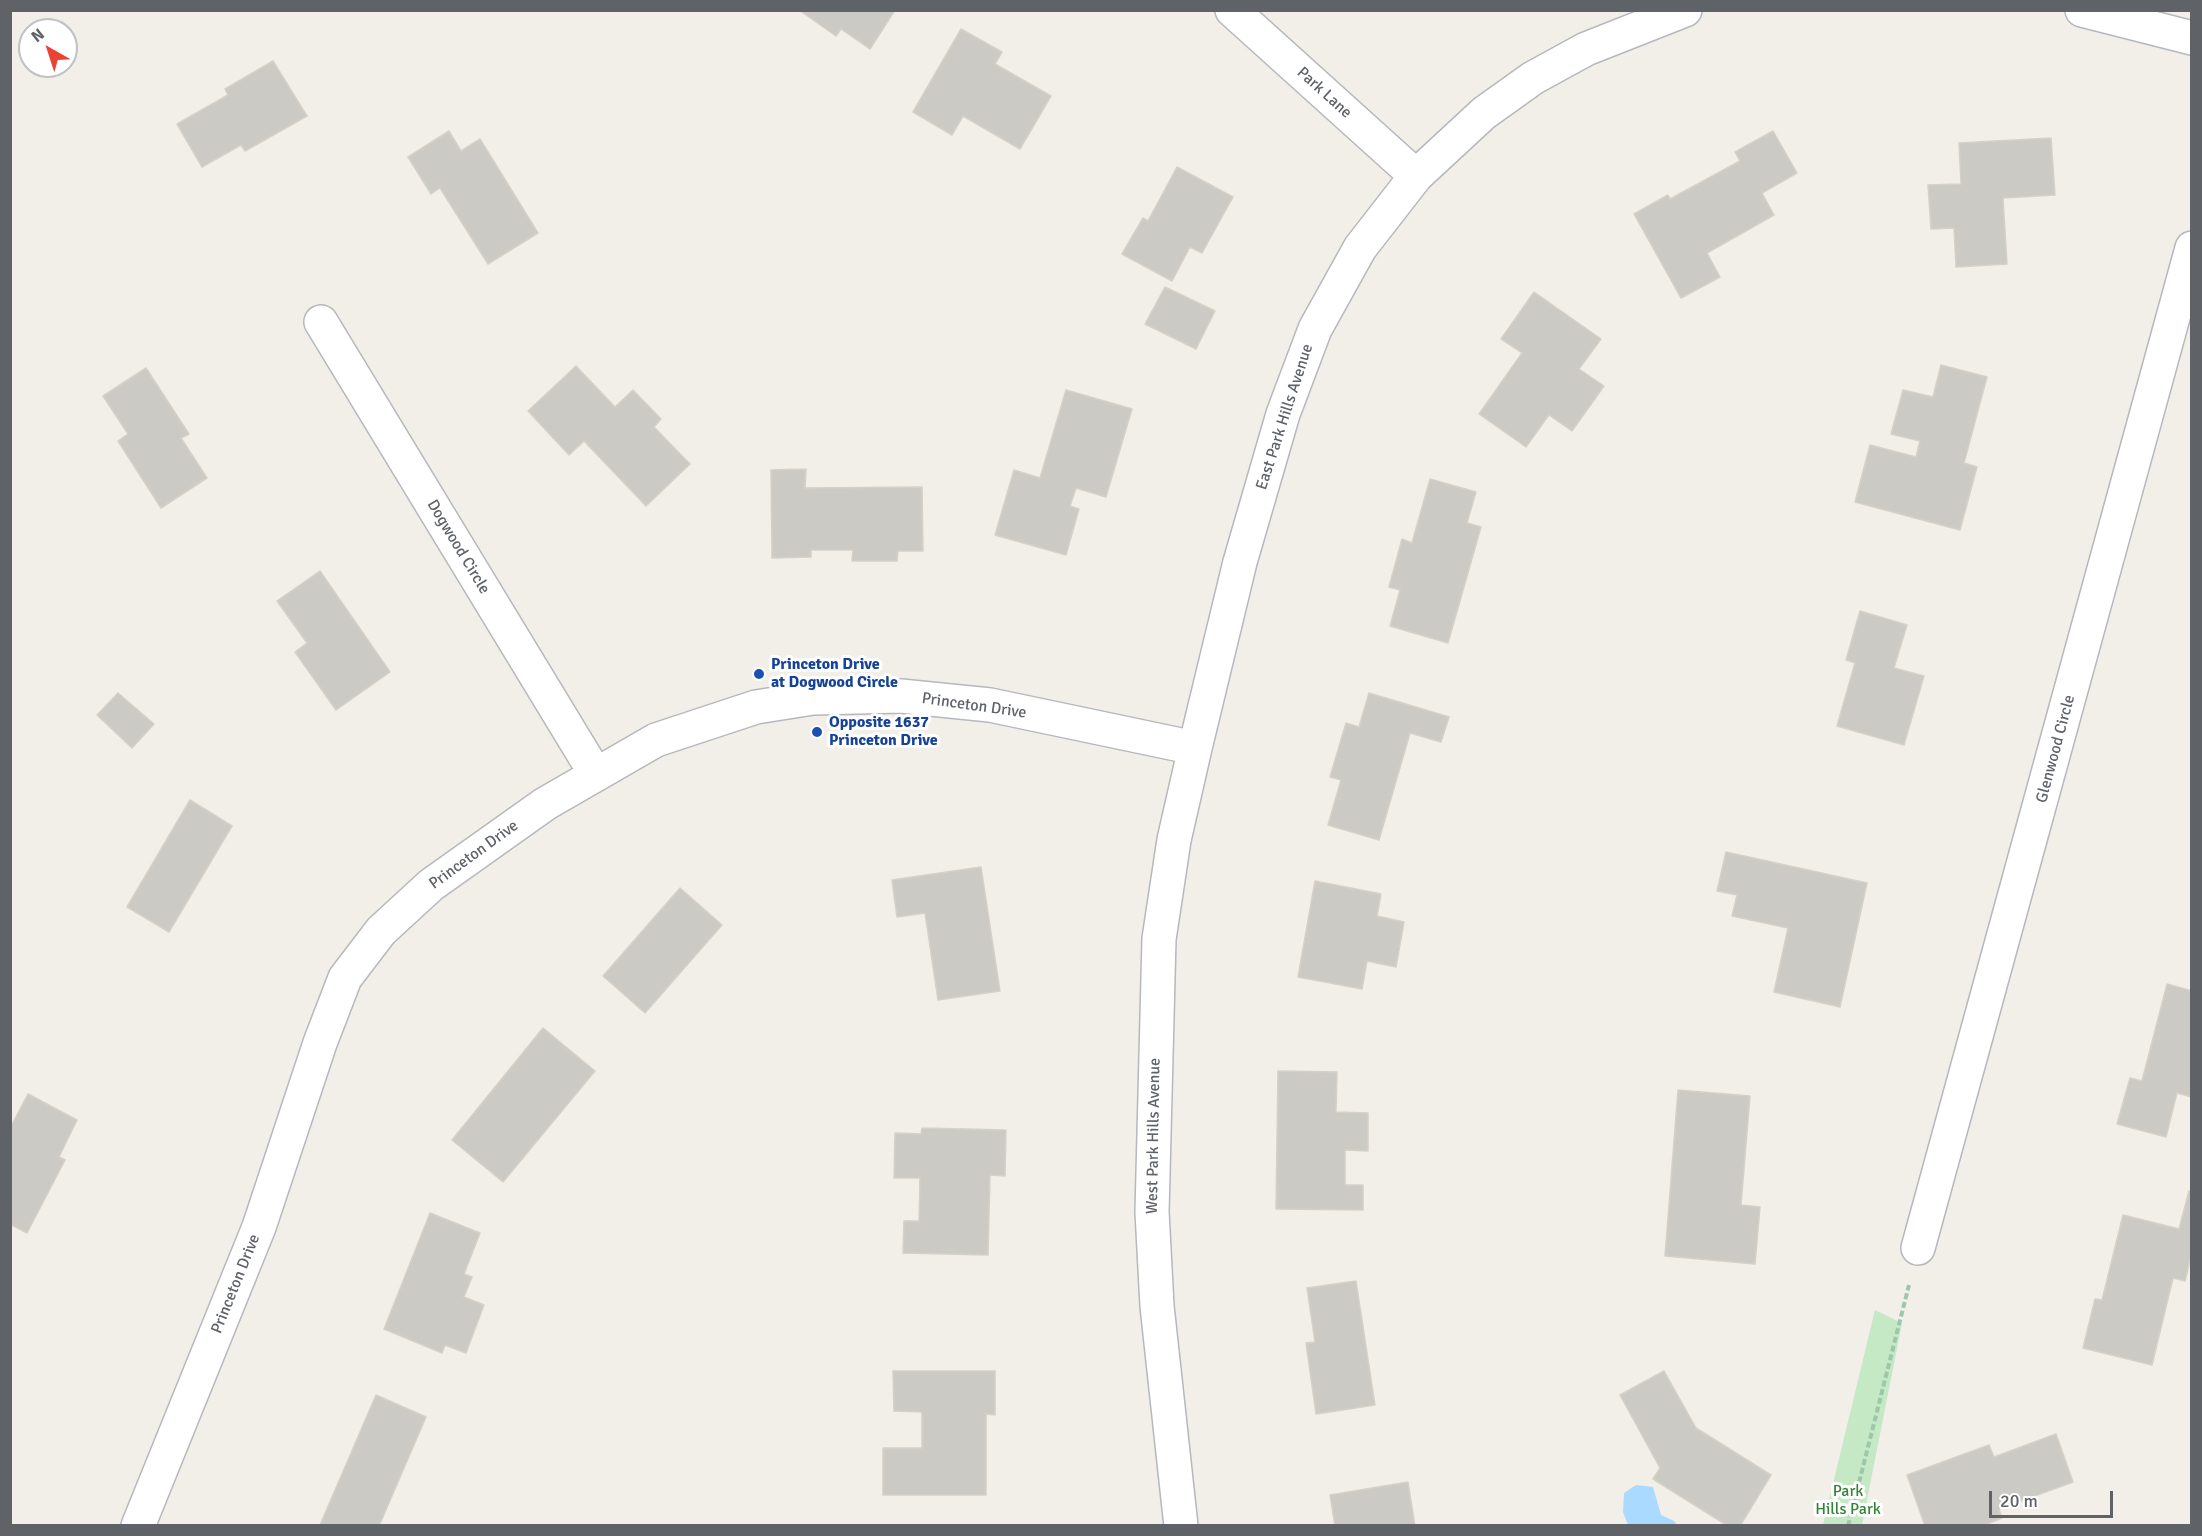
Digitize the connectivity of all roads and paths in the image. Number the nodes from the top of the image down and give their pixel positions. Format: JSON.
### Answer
{"nodes":[{"id":1,"x":1232,"y":10,"type":"edge"},
{"id":2,"x":1685,"y":10,"type":"edge"},
{"id":3,"x":2082,"y":10,"type":"edge"},
{"id":4,"x":2192,"y":38,"type":"edge"},
{"id":5,"x":1416,"y":176,"type":"junction"},
{"id":6,"x":2192,"y":248,"type":"edge"},
{"id":7,"x":321,"y":322,"type":"dead end"},
{"id":8,"x":1195,"y":748,"type":"junction"},
{"id":9,"x":595,"y":773,"type":"junction"},
{"id":10,"x":1918,"y":1248,"type":"joint"},
{"id":11,"x":138,"y":1526,"type":"edge"},
{"id":12,"x":1181,"y":1526,"type":"edge"},
{"id":13,"x":1848,"y":1526,"type":"edge"}],
"edges":[{"from":1,"to":5,"type":"street","name":"Park Lane"},
{"from":2,"to":5,"type":"street","name":"East Park Hills Avenue"},
{"from":3,"to":4,"type":"street"},
{"from":5,"to":8,"type":"street","name":"East Park Hills Avenue"},
{"from":6,"to":10,"type":"street","name":"Glenwood Circle"},
{"from":7,"to":9,"type":"street","name":"Dogwood Circle"},
{"from":8,"to":9,"type":"street","name":"Princeton Drive"},
{"from":8,"to":12,"type":"street","name":"West Park Hills Avenue"},
{"from":9,"to":11,"type":"street","name":"Princeton Drive"},
{"from":10,"to":13,"type":"path"}]}
